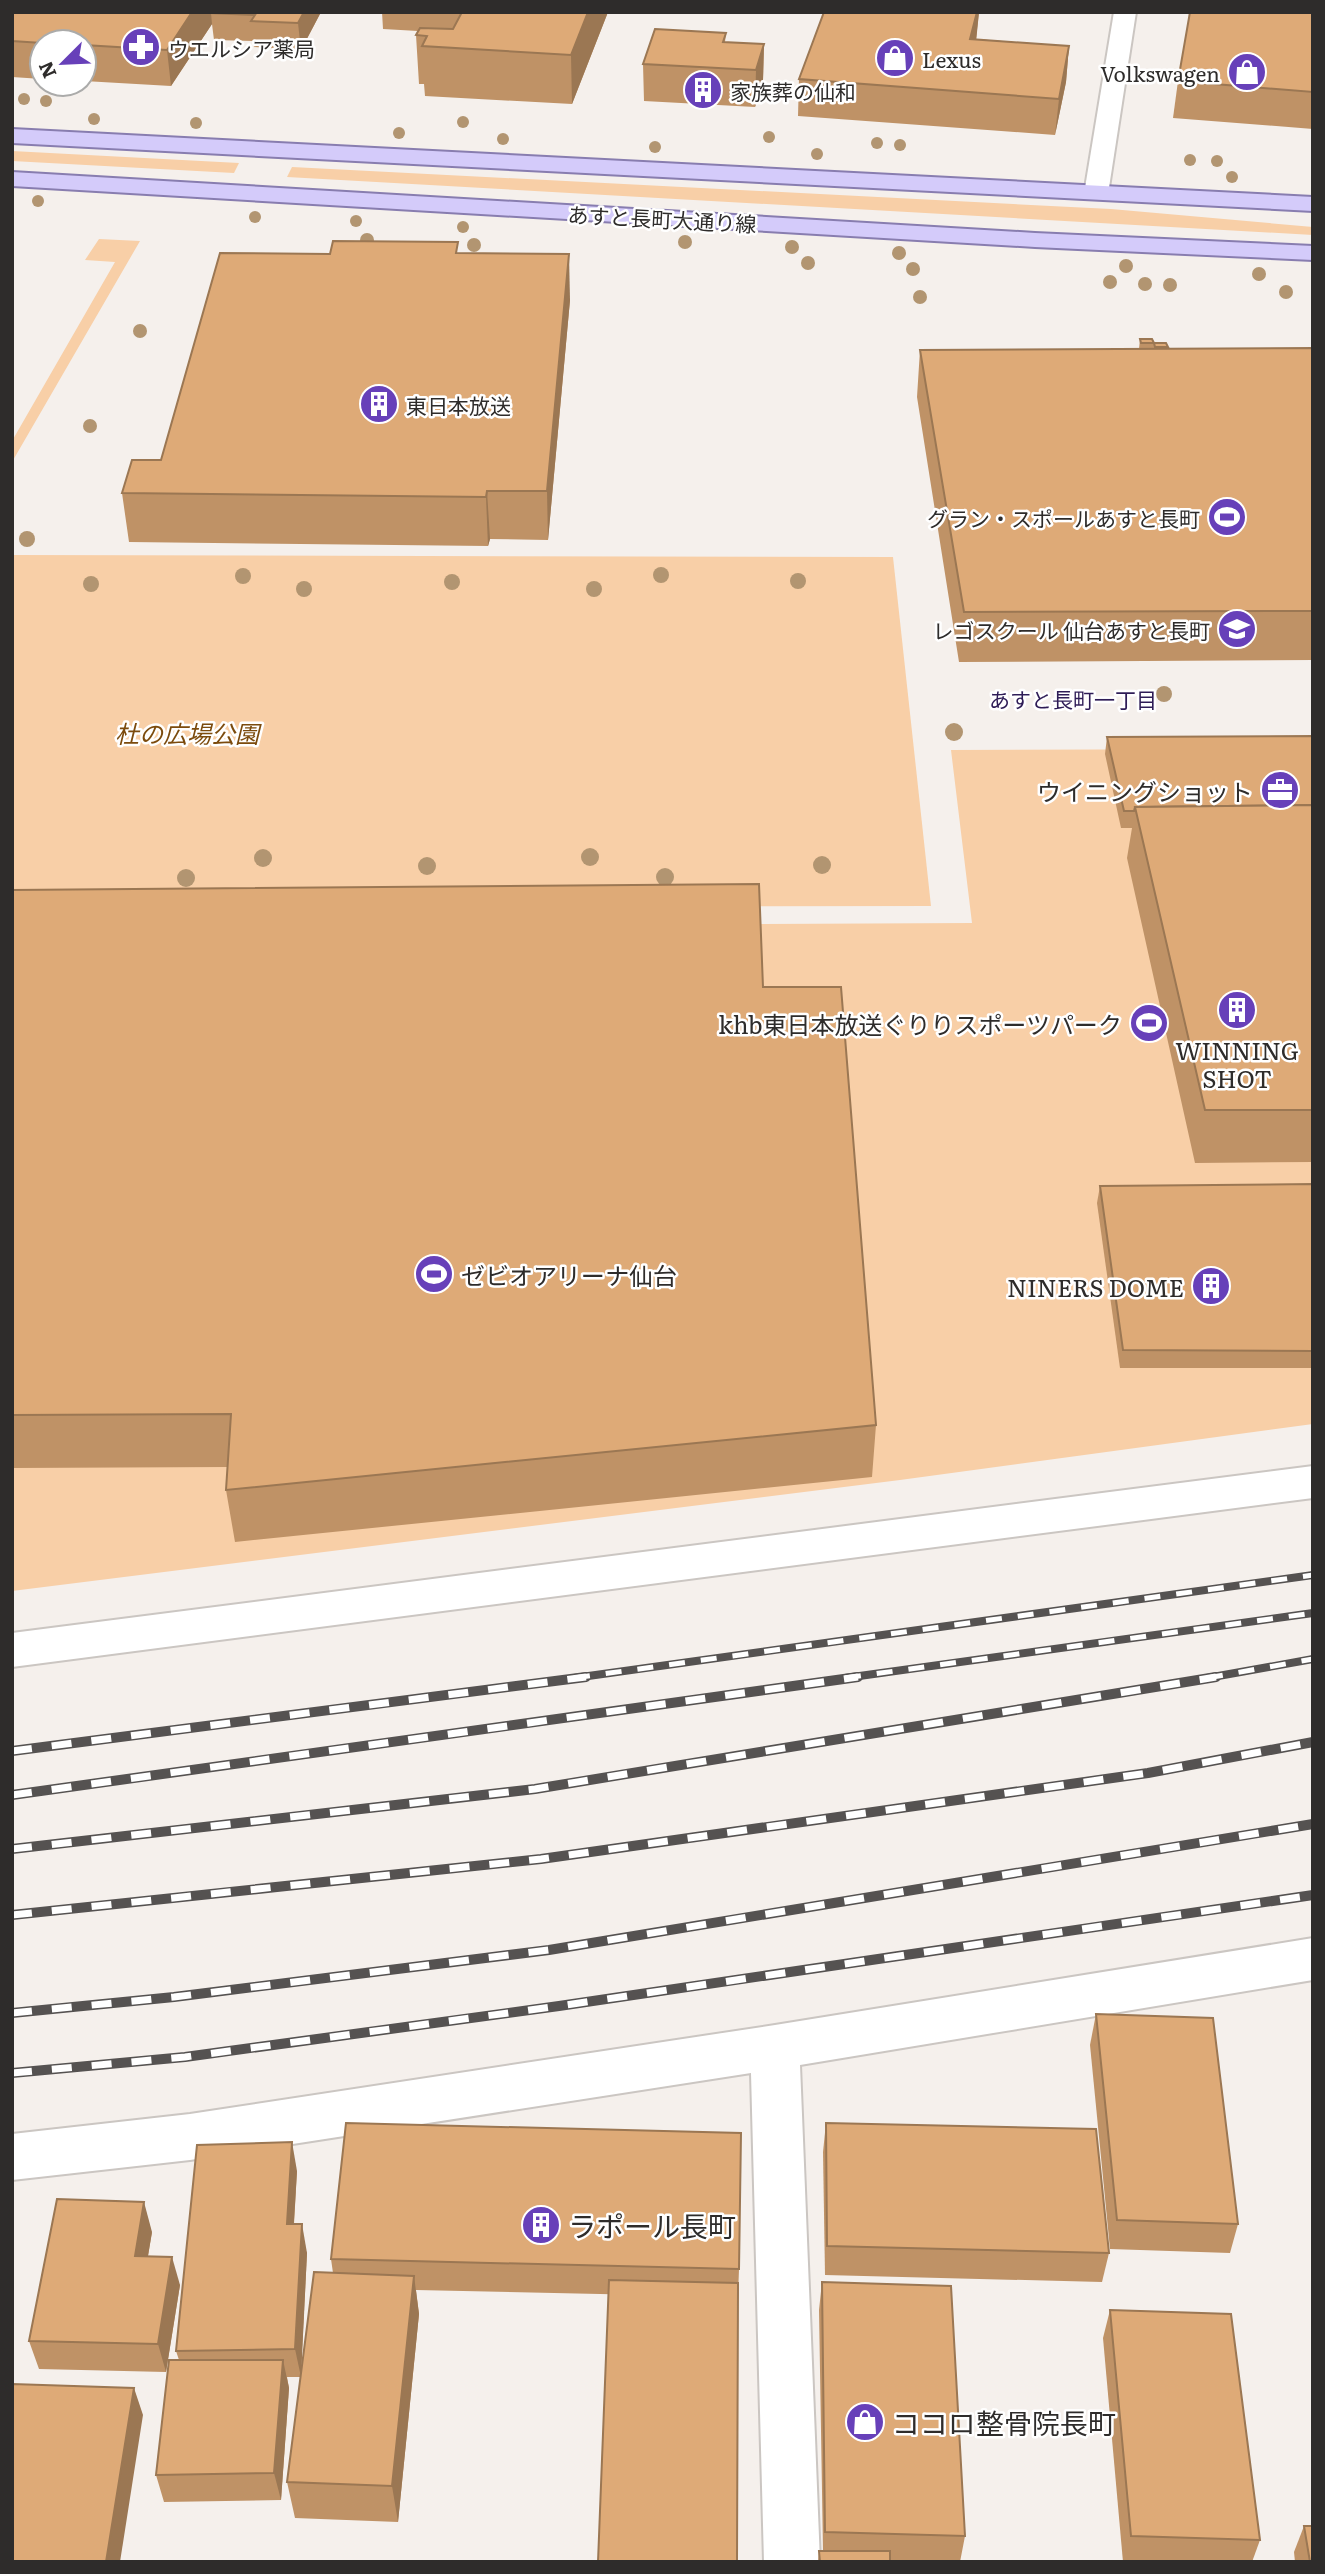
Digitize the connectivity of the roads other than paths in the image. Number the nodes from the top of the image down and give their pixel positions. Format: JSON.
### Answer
{"nodes":[{"id":1,"x":1125,"y":12,"type":"edge"},
{"id":2,"x":12,"y":136,"type":"edge"},
{"id":3,"x":12,"y":179,"type":"edge"},
{"id":4,"x":1097,"y":194,"type":"junction"},
{"id":5,"x":1313,"y":204,"type":"edge"},
{"id":6,"x":1313,"y":253,"type":"edge"},
{"id":7,"x":1313,"y":1482,"type":"edge"},
{"id":8,"x":12,"y":1650,"type":"edge"},
{"id":9,"x":1313,"y":1959,"type":"edge"},
{"id":10,"x":775,"y":2047,"type":"junction"},
{"id":11,"x":12,"y":2157,"type":"edge"},
{"id":12,"x":792,"y":2562,"type":"edge"}],
"edges":[{"from":1,"to":4,"type":"street"},
{"from":2,"to":4,"type":"main road","name":"あすと長町大通り線"},
{"from":3,"to":6,"type":"main road","name":"あすと長町大通り線"},
{"from":4,"to":5,"type":"main road","name":"あすと長町大通り線"},
{"from":7,"to":8,"type":"street"},
{"from":9,"to":10,"type":"street"},
{"from":10,"to":11,"type":"street"},
{"from":10,"to":12,"type":"street"}]}
